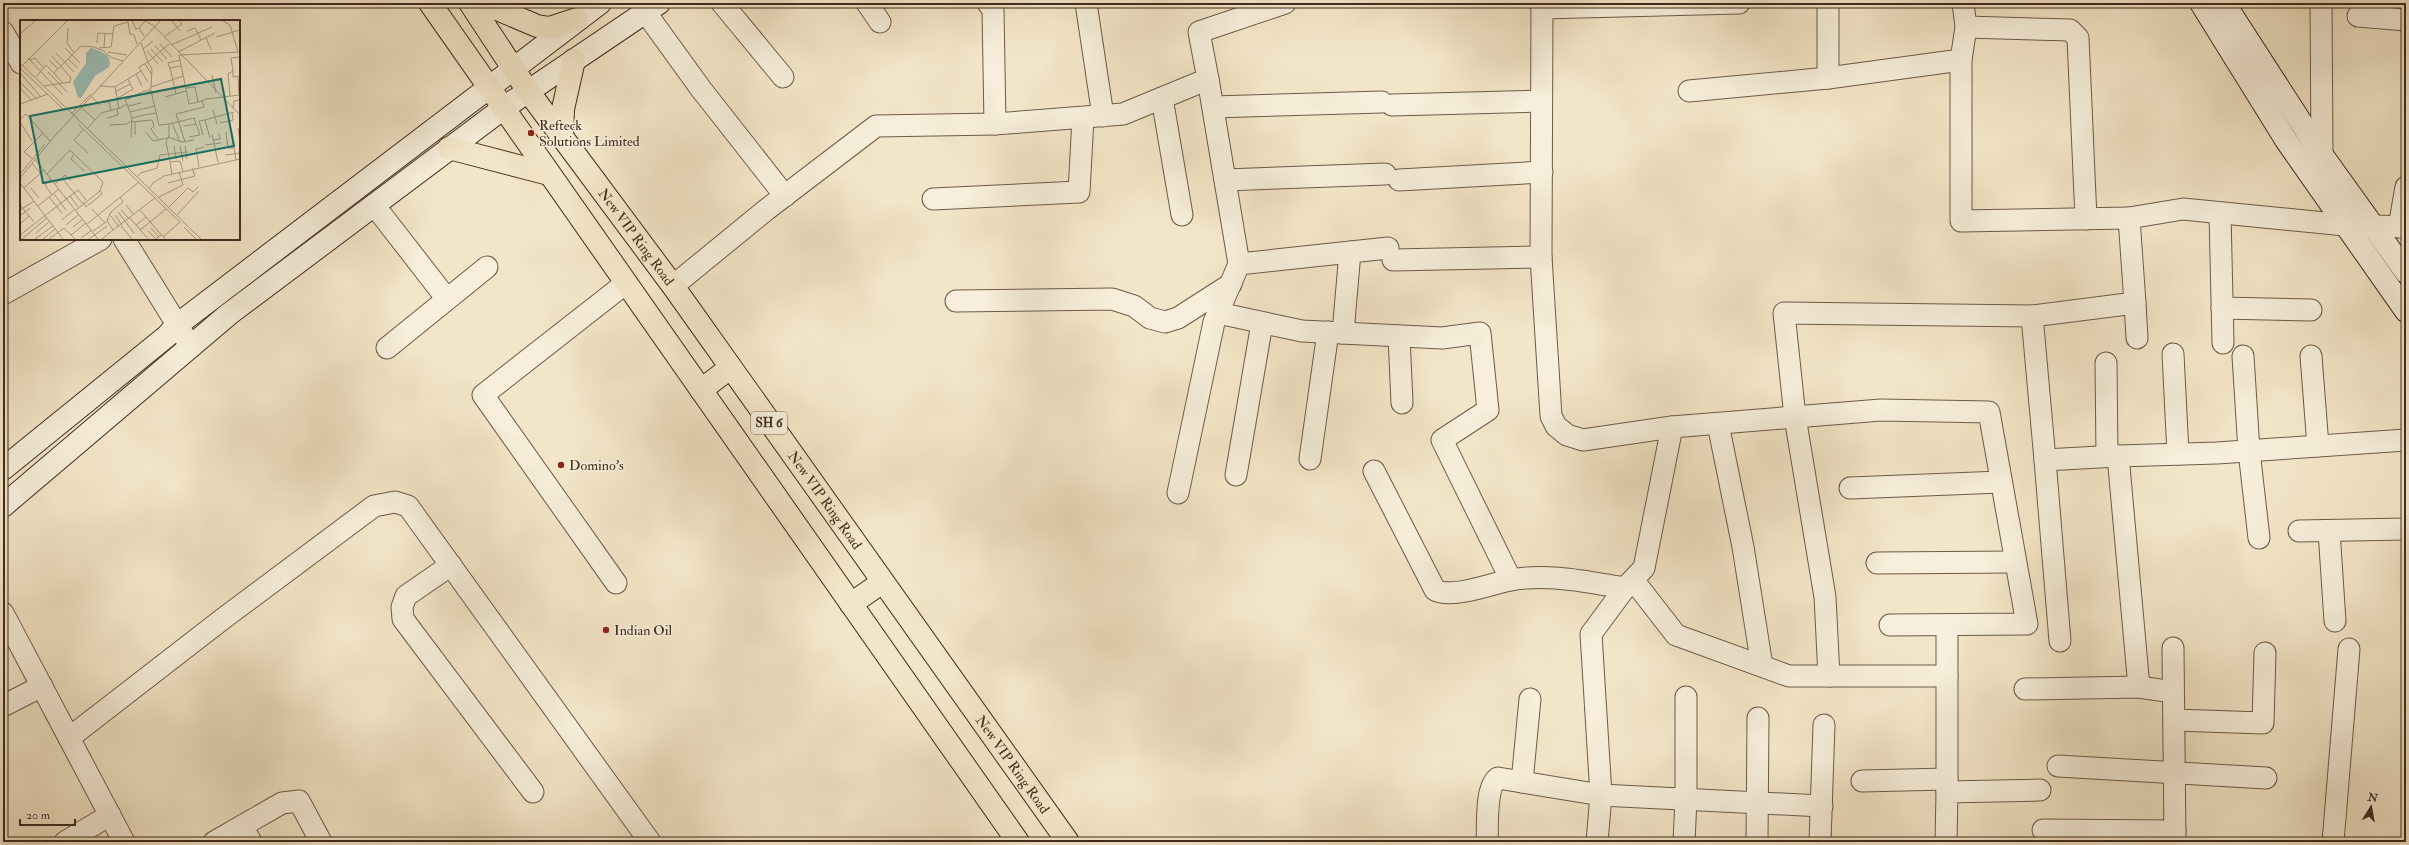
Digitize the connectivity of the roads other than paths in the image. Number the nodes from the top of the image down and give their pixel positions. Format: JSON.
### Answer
{"nodes":[{"id":1,"x":430,"y":3,"type":"edge"},
{"id":2,"x":470,"y":3,"type":"edge"},
{"id":3,"x":483,"y":3,"type":"edge"},
{"id":4,"x":600,"y":3,"type":"edge"},
{"id":5,"x":722,"y":3,"type":"edge"},
{"id":6,"x":867,"y":3,"type":"edge"},
{"id":7,"x":988,"y":3,"type":"edge"},
{"id":8,"x":1086,"y":3,"type":"edge"},
{"id":9,"x":1285,"y":3,"type":"edge"},
{"id":10,"x":1739,"y":3,"type":"edge"},
{"id":11,"x":1828,"y":3,"type":"edge"},
{"id":12,"x":1963,"y":3,"type":"edge"},
{"id":13,"x":2201,"y":3,"type":"edge"},
{"id":14,"x":2224,"y":3,"type":"edge"},
{"id":15,"x":2321,"y":3,"type":"edge"},
{"id":16,"x":1542,"y":6,"type":"edge"},
{"id":17,"x":652,"y":8,"type":"edge"},
{"id":18,"x":2403,"y":14,"type":"edge"},
{"id":19,"x":2358,"y":16,"type":"dead end"},
{"id":20,"x":577,"y":19,"type":"junction"},
{"id":21,"x":880,"y":22,"type":"dead end"},
{"id":22,"x":1966,"y":27,"type":"junction"},
{"id":23,"x":3,"y":32,"type":"edge"},
{"id":24,"x":574,"y":60,"type":"junction"},
{"id":25,"x":1961,"y":60,"type":"junction"},
{"id":26,"x":20,"y":61,"type":"edge"},
{"id":27,"x":514,"y":69,"type":"junction"},
{"id":28,"x":783,"y":77,"type":"dead end"},
{"id":29,"x":1828,"y":78,"type":"junction"},
{"id":30,"x":1208,"y":79,"type":"junction"},
{"id":31,"x":489,"y":86,"type":"junction"},
{"id":32,"x":528,"y":91,"type":"junction"},
{"id":33,"x":1689,"y":91,"type":"dead end"},
{"id":34,"x":1162,"y":98,"type":"junction"},
{"id":35,"x":1541,"y":100,"type":"junction"},
{"id":36,"x":505,"y":107,"type":"junction"},
{"id":37,"x":1213,"y":107,"type":"junction"},
{"id":38,"x":1093,"y":117,"type":"junction"},
{"id":39,"x":995,"y":124,"type":"junction"},
{"id":40,"x":562,"y":137,"type":"junction"},
{"id":41,"x":449,"y":148,"type":"junction"},
{"id":42,"x":2322,"y":155,"type":"junction"},
{"id":43,"x":1542,"y":172,"type":"junction"},
{"id":44,"x":549,"y":174,"type":"junction"},
{"id":45,"x":1225,"y":180,"type":"junction"},
{"id":46,"x":2406,"y":187,"type":"edge"},
{"id":47,"x":785,"y":196,"type":"junction"},
{"id":48,"x":933,"y":199,"type":"dead end"},
{"id":49,"x":374,"y":205,"type":"junction"},
{"id":50,"x":2220,"y":213,"type":"junction"},
{"id":51,"x":1182,"y":215,"type":"dead end"},
{"id":52,"x":2129,"y":218,"type":"junction"},
{"id":53,"x":2086,"y":219,"type":"junction"},
{"id":54,"x":2345,"y":225,"type":"junction"},
{"id":55,"x":2372,"y":226,"type":"junction"},
{"id":56,"x":2402,"y":227,"type":"edge"},
{"id":57,"x":99,"y":240,"type":"edge"},
{"id":58,"x":125,"y":240,"type":"edge"},
{"id":59,"x":1350,"y":252,"type":"junction"},
{"id":60,"x":1541,"y":257,"type":"junction"},
{"id":61,"x":1239,"y":264,"type":"junction"},
{"id":62,"x":487,"y":267,"type":"dead end"},
{"id":63,"x":2406,"y":272,"type":"edge"},
{"id":64,"x":626,"y":283,"type":"junction"},
{"id":65,"x":1231,"y":284,"type":"junction"},
{"id":66,"x":673,"y":286,"type":"junction"},
{"id":67,"x":3,"y":294,"type":"edge"},
{"id":68,"x":447,"y":300,"type":"junction"},
{"id":69,"x":956,"y":301,"type":"dead end"},
{"id":70,"x":2135,"y":303,"type":"junction"},
{"id":71,"x":2222,"y":308,"type":"junction"},
{"id":72,"x":2311,"y":310,"type":"dead end"},
{"id":73,"x":2406,"y":311,"type":"edge"},
{"id":74,"x":1218,"y":313,"type":"junction"},
{"id":75,"x":2032,"y":316,"type":"junction"},
{"id":76,"x":1262,"y":323,"type":"junction"},
{"id":77,"x":177,"y":325,"type":"junction"},
{"id":78,"x":1336,"y":333,"type":"junction"},
{"id":79,"x":1400,"y":336,"type":"junction"},
{"id":80,"x":2137,"y":338,"type":"dead end"},
{"id":81,"x":2223,"y":342,"type":"dead end"},
{"id":82,"x":191,"y":347,"type":"junction"},
{"id":83,"x":387,"y":348,"type":"dead end"},
{"id":84,"x":2173,"y":354,"type":"dead end"},
{"id":85,"x":2243,"y":356,"type":"dead end"},
{"id":86,"x":2311,"y":356,"type":"dead end"},
{"id":87,"x":2106,"y":363,"type":"dead end"},
{"id":88,"x":730,"y":368,"type":"junction"},
{"id":89,"x":701,"y":390,"type":"junction"},
{"id":90,"x":1402,"y":403,"type":"dead end"},
{"id":91,"x":1795,"y":417,"type":"junction"},
{"id":92,"x":1718,"y":424,"type":"junction"},
{"id":93,"x":1672,"y":427,"type":"junction"},
{"id":94,"x":2406,"y":440,"type":"edge"},
{"id":95,"x":2318,"y":446,"type":"junction"},
{"id":96,"x":2249,"y":451,"type":"junction"},
{"id":97,"x":2178,"y":454,"type":"junction"},
{"id":98,"x":2113,"y":456,"type":"junction"},
{"id":99,"x":1310,"y":459,"type":"dead end"},
{"id":100,"x":2045,"y":460,"type":"junction"},
{"id":101,"x":3,"y":469,"type":"edge"},
{"id":102,"x":1374,"y":471,"type":"dead end"},
{"id":103,"x":1236,"y":475,"type":"dead end"},
{"id":104,"x":2001,"y":482,"type":"junction"},
{"id":105,"x":1850,"y":488,"type":"dead end"},
{"id":106,"x":1178,"y":492,"type":"dead end"},
{"id":107,"x":3,"y":506,"type":"edge"},
{"id":108,"x":2406,"y":529,"type":"edge"},
{"id":109,"x":2299,"y":531,"type":"dead end"},
{"id":110,"x":2329,"y":531,"type":"junction"},
{"id":111,"x":2259,"y":538,"type":"dead end"},
{"id":112,"x":2016,"y":562,"type":"junction"},
{"id":113,"x":1877,"y":563,"type":"dead end"},
{"id":114,"x":451,"y":565,"type":"junction"},
{"id":115,"x":1511,"y":580,"type":"junction"},
{"id":116,"x":881,"y":582,"type":"junction"},
{"id":117,"x":616,"y":583,"type":"dead end"},
{"id":118,"x":1630,"y":585,"type":"junction"},
{"id":119,"x":851,"y":604,"type":"junction"},
{"id":120,"x":3,"y":613,"type":"edge"},
{"id":121,"x":2335,"y":622,"type":"dead end"},
{"id":122,"x":1947,"y":624,"type":"junction"},
{"id":123,"x":1890,"y":625,"type":"dead end"},
{"id":124,"x":2060,"y":641,"type":"dead end"},
{"id":125,"x":2173,"y":648,"type":"dead end"},
{"id":126,"x":2349,"y":648,"type":"dead end"},
{"id":127,"x":2265,"y":653,"type":"dead end"},
{"id":128,"x":1762,"y":666,"type":"junction"},
{"id":129,"x":1829,"y":676,"type":"junction"},
{"id":130,"x":1947,"y":676,"type":"junction"},
{"id":131,"x":42,"y":686,"type":"junction"},
{"id":132,"x":2139,"y":687,"type":"junction"},
{"id":133,"x":2025,"y":689,"type":"dead end"},
{"id":134,"x":2173,"y":692,"type":"junction"},
{"id":135,"x":1686,"y":697,"type":"dead end"},
{"id":136,"x":1530,"y":698,"type":"dead end"},
{"id":137,"x":3,"y":706,"type":"edge"},
{"id":138,"x":1758,"y":718,"type":"dead end"},
{"id":139,"x":2174,"y":720,"type":"junction"},
{"id":140,"x":1824,"y":725,"type":"dead end"},
{"id":141,"x":69,"y":738,"type":"junction"},
{"id":142,"x":2058,"y":766,"type":"dead end"},
{"id":143,"x":2174,"y":773,"type":"junction"},
{"id":144,"x":2266,"y":778,"type":"dead end"},
{"id":145,"x":1862,"y":781,"type":"dead end"},
{"id":146,"x":1522,"y":782,"type":"junction"},
{"id":147,"x":1947,"y":785,"type":"junction"},
{"id":148,"x":2040,"y":790,"type":"dead end"},
{"id":149,"x":533,"y":792,"type":"dead end"},
{"id":150,"x":1601,"y":795,"type":"junction"},
{"id":151,"x":1686,"y":799,"type":"junction"},
{"id":152,"x":1758,"y":802,"type":"junction"},
{"id":153,"x":1822,"y":806,"type":"junction"},
{"id":154,"x":110,"y":815,"type":"junction"},
{"id":155,"x":2044,"y":830,"type":"dead end"},
{"id":156,"x":247,"y":834,"type":"edge"},
{"id":157,"x":2175,"y":837,"type":"edge"},
{"id":158,"x":65,"y":842,"type":"edge"},
{"id":159,"x":124,"y":842,"type":"edge"},
{"id":160,"x":214,"y":842,"type":"edge"},
{"id":161,"x":321,"y":842,"type":"edge"},
{"id":162,"x":650,"y":842,"type":"edge"},
{"id":163,"x":1018,"y":842,"type":"edge"},
{"id":164,"x":1068,"y":842,"type":"edge"},
{"id":165,"x":1487,"y":842,"type":"edge"},
{"id":166,"x":1597,"y":842,"type":"edge"},
{"id":167,"x":1684,"y":842,"type":"edge"},
{"id":168,"x":1757,"y":842,"type":"edge"},
{"id":169,"x":1820,"y":842,"type":"edge"},
{"id":170,"x":1946,"y":842,"type":"edge"},
{"id":171,"x":2333,"y":842,"type":"edge"}],
"edges":[{"from":1,"to":31,"type":"main road","number":"SH 6"},
{"from":2,"to":27,"type":"main road","name":"New VIP Ring Road","number":"SH 6"},
{"from":3,"to":20,"type":"main road"},
{"from":4,"to":20,"type":"street"},
{"from":5,"to":28,"type":"street"},
{"from":6,"to":21,"type":"street"},
{"from":7,"to":39,"type":"street"},
{"from":8,"to":38,"type":"street"},
{"from":9,"to":30,"type":"street"},
{"from":10,"to":16,"type":"street"},
{"from":11,"to":29,"type":"street"},
{"from":12,"to":22,"type":"street"},
{"from":13,"to":54,"type":"street"},
{"from":14,"to":42,"type":"street"},
{"from":15,"to":42,"type":"street"},
{"from":16,"to":35,"type":"street"},
{"from":17,"to":24,"type":"street"},
{"from":17,"to":47,"type":"street"},
{"from":18,"to":19,"type":"street"},
{"from":20,"to":27,"type":"street"},
{"from":22,"to":25,"type":"street"},
{"from":22,"to":53,"type":"street"},
{"from":23,"to":26,"type":"street"},
{"from":24,"to":32,"type":"street"},
{"from":24,"to":40,"type":"main road"},
{"from":25,"to":29,"type":"street"},
{"from":25,"to":53,"type":"street"},
{"from":27,"to":31,"type":"street"},
{"from":27,"to":32,"type":"main road","name":"New VIP Ring Road","number":"SH 6"},
{"from":29,"to":33,"type":"street"},
{"from":30,"to":34,"type":"street"},
{"from":30,"to":37,"type":"street"},
{"from":31,"to":36,"type":"main road","number":"SH 6"},
{"from":31,"to":77,"type":"street"},
{"from":32,"to":36,"type":"street"},
{"from":32,"to":40,"type":"main road","name":"New VIP Ring Road","number":"SH 6"},
{"from":34,"to":38,"type":"street"},
{"from":34,"to":51,"type":"street"},
{"from":35,"to":37,"type":"street"},
{"from":35,"to":43,"type":"street"},
{"from":36,"to":41,"type":"street"},
{"from":36,"to":44,"type":"main road","number":"SH 6"},
{"from":37,"to":45,"type":"street"},
{"from":38,"to":39,"type":"street"},
{"from":38,"to":48,"type":"street"},
{"from":39,"to":47,"type":"street"},
{"from":40,"to":66,"type":"main road","name":"New VIP Ring Road","number":"SH 6"},
{"from":41,"to":44,"type":"main road"},
{"from":41,"to":49,"type":"street"},
{"from":42,"to":55,"type":"street"},
{"from":43,"to":45,"type":"street"},
{"from":43,"to":60,"type":"street"},
{"from":44,"to":64,"type":"main road","number":"SH 6"},
{"from":45,"to":61,"type":"street"},
{"from":46,"to":56,"type":"street"},
{"from":47,"to":66,"type":"street"},
{"from":49,"to":68,"type":"street"},
{"from":49,"to":82,"type":"street"},
{"from":50,"to":52,"type":"street"},
{"from":50,"to":54,"type":"street"},
{"from":50,"to":71,"type":"street"},
{"from":52,"to":53,"type":"street"},
{"from":52,"to":70,"type":"street"},
{"from":54,"to":55,"type":"street"},
{"from":54,"to":73,"type":"street"},
{"from":55,"to":56,"type":"street"},
{"from":55,"to":63,"type":"street"},
{"from":57,"to":67,"type":"street"},
{"from":58,"to":77,"type":"street"},
{"from":59,"to":60,"type":"street"},
{"from":59,"to":61,"type":"street"},
{"from":59,"to":78,"type":"street"},
{"from":60,"to":93,"type":"street"},
{"from":61,"to":65,"type":"street"},
{"from":62,"to":68,"type":"street"},
{"from":64,"to":89,"type":"main road","number":"SH 6"},
{"from":64,"to":117,"type":"street"},
{"from":65,"to":69,"type":"street"},
{"from":65,"to":74,"type":"street"},
{"from":66,"to":88,"type":"main road","name":"New VIP Ring Road","number":"SH 6"},
{"from":68,"to":83,"type":"street"},
{"from":70,"to":75,"type":"street"},
{"from":70,"to":80,"type":"street"},
{"from":71,"to":72,"type":"street"},
{"from":71,"to":81,"type":"street"},
{"from":74,"to":76,"type":"street"},
{"from":74,"to":106,"type":"street"},
{"from":75,"to":91,"type":"street"},
{"from":75,"to":100,"type":"street"},
{"from":76,"to":78,"type":"street"},
{"from":76,"to":103,"type":"street"},
{"from":77,"to":82,"type":"street"},
{"from":77,"to":101,"type":"street"},
{"from":78,"to":79,"type":"street"},
{"from":78,"to":99,"type":"street"},
{"from":79,"to":90,"type":"street"},
{"from":79,"to":115,"type":"street"},
{"from":82,"to":107,"type":"street"},
{"from":84,"to":97,"type":"street"},
{"from":85,"to":96,"type":"street"},
{"from":86,"to":95,"type":"street"},
{"from":87,"to":98,"type":"street"},
{"from":88,"to":89,"type":"main road"},
{"from":88,"to":116,"type":"main road","name":"New VIP Ring Road","number":"SH 6"},
{"from":89,"to":119,"type":"main road","number":"SH 6"},
{"from":91,"to":92,"type":"street"},
{"from":91,"to":104,"type":"street"},
{"from":91,"to":129,"type":"street"},
{"from":92,"to":93,"type":"street"},
{"from":92,"to":128,"type":"street"},
{"from":93,"to":118,"type":"street"},
{"from":94,"to":95,"type":"street"},
{"from":95,"to":96,"type":"street"},
{"from":96,"to":97,"type":"street"},
{"from":96,"to":111,"type":"street"},
{"from":97,"to":98,"type":"street"},
{"from":98,"to":100,"type":"street"},
{"from":98,"to":132,"type":"street"},
{"from":100,"to":124,"type":"street"},
{"from":102,"to":115,"type":"street"},
{"from":104,"to":105,"type":"street"},
{"from":104,"to":112,"type":"street"},
{"from":108,"to":110,"type":"street"},
{"from":109,"to":110,"type":"street"},
{"from":110,"to":121,"type":"street"},
{"from":112,"to":113,"type":"street"},
{"from":112,"to":122,"type":"street"},
{"from":114,"to":141,"type":"street"},
{"from":114,"to":149,"type":"street"},
{"from":114,"to":162,"type":"street"},
{"from":115,"to":118,"type":"street"},
{"from":116,"to":119,"type":"main road"},
{"from":116,"to":164,"type":"main road","name":"New VIP Ring Road","number":"SH 6"},
{"from":118,"to":128,"type":"street"},
{"from":118,"to":150,"type":"street"},
{"from":119,"to":163,"type":"main road","number":"SH 6"},
{"from":120,"to":131,"type":"street"},
{"from":122,"to":123,"type":"street"},
{"from":122,"to":130,"type":"street"},
{"from":125,"to":134,"type":"street"},
{"from":126,"to":171,"type":"street"},
{"from":127,"to":139,"type":"street"},
{"from":128,"to":129,"type":"street"},
{"from":129,"to":130,"type":"street"},
{"from":130,"to":147,"type":"street"},
{"from":131,"to":137,"type":"street"},
{"from":131,"to":141,"type":"street"},
{"from":132,"to":133,"type":"street"},
{"from":132,"to":134,"type":"street"},
{"from":134,"to":139,"type":"street"},
{"from":135,"to":151,"type":"street"},
{"from":136,"to":146,"type":"street"},
{"from":138,"to":152,"type":"street"},
{"from":139,"to":143,"type":"street"},
{"from":140,"to":153,"type":"street"},
{"from":141,"to":154,"type":"street"},
{"from":142,"to":143,"type":"street"},
{"from":143,"to":144,"type":"street"},
{"from":143,"to":157,"type":"street"},
{"from":145,"to":147,"type":"street"},
{"from":146,"to":150,"type":"street"},
{"from":146,"to":165,"type":"street"},
{"from":147,"to":148,"type":"street"},
{"from":147,"to":170,"type":"street"},
{"from":150,"to":151,"type":"street"},
{"from":150,"to":166,"type":"street"},
{"from":151,"to":152,"type":"street"},
{"from":151,"to":167,"type":"street"},
{"from":152,"to":153,"type":"street"},
{"from":152,"to":168,"type":"street"},
{"from":153,"to":169,"type":"street"},
{"from":154,"to":158,"type":"street"},
{"from":154,"to":159,"type":"street"},
{"from":155,"to":157,"type":"street"},
{"from":156,"to":160,"type":"street"},
{"from":156,"to":161,"type":"street"}]}
